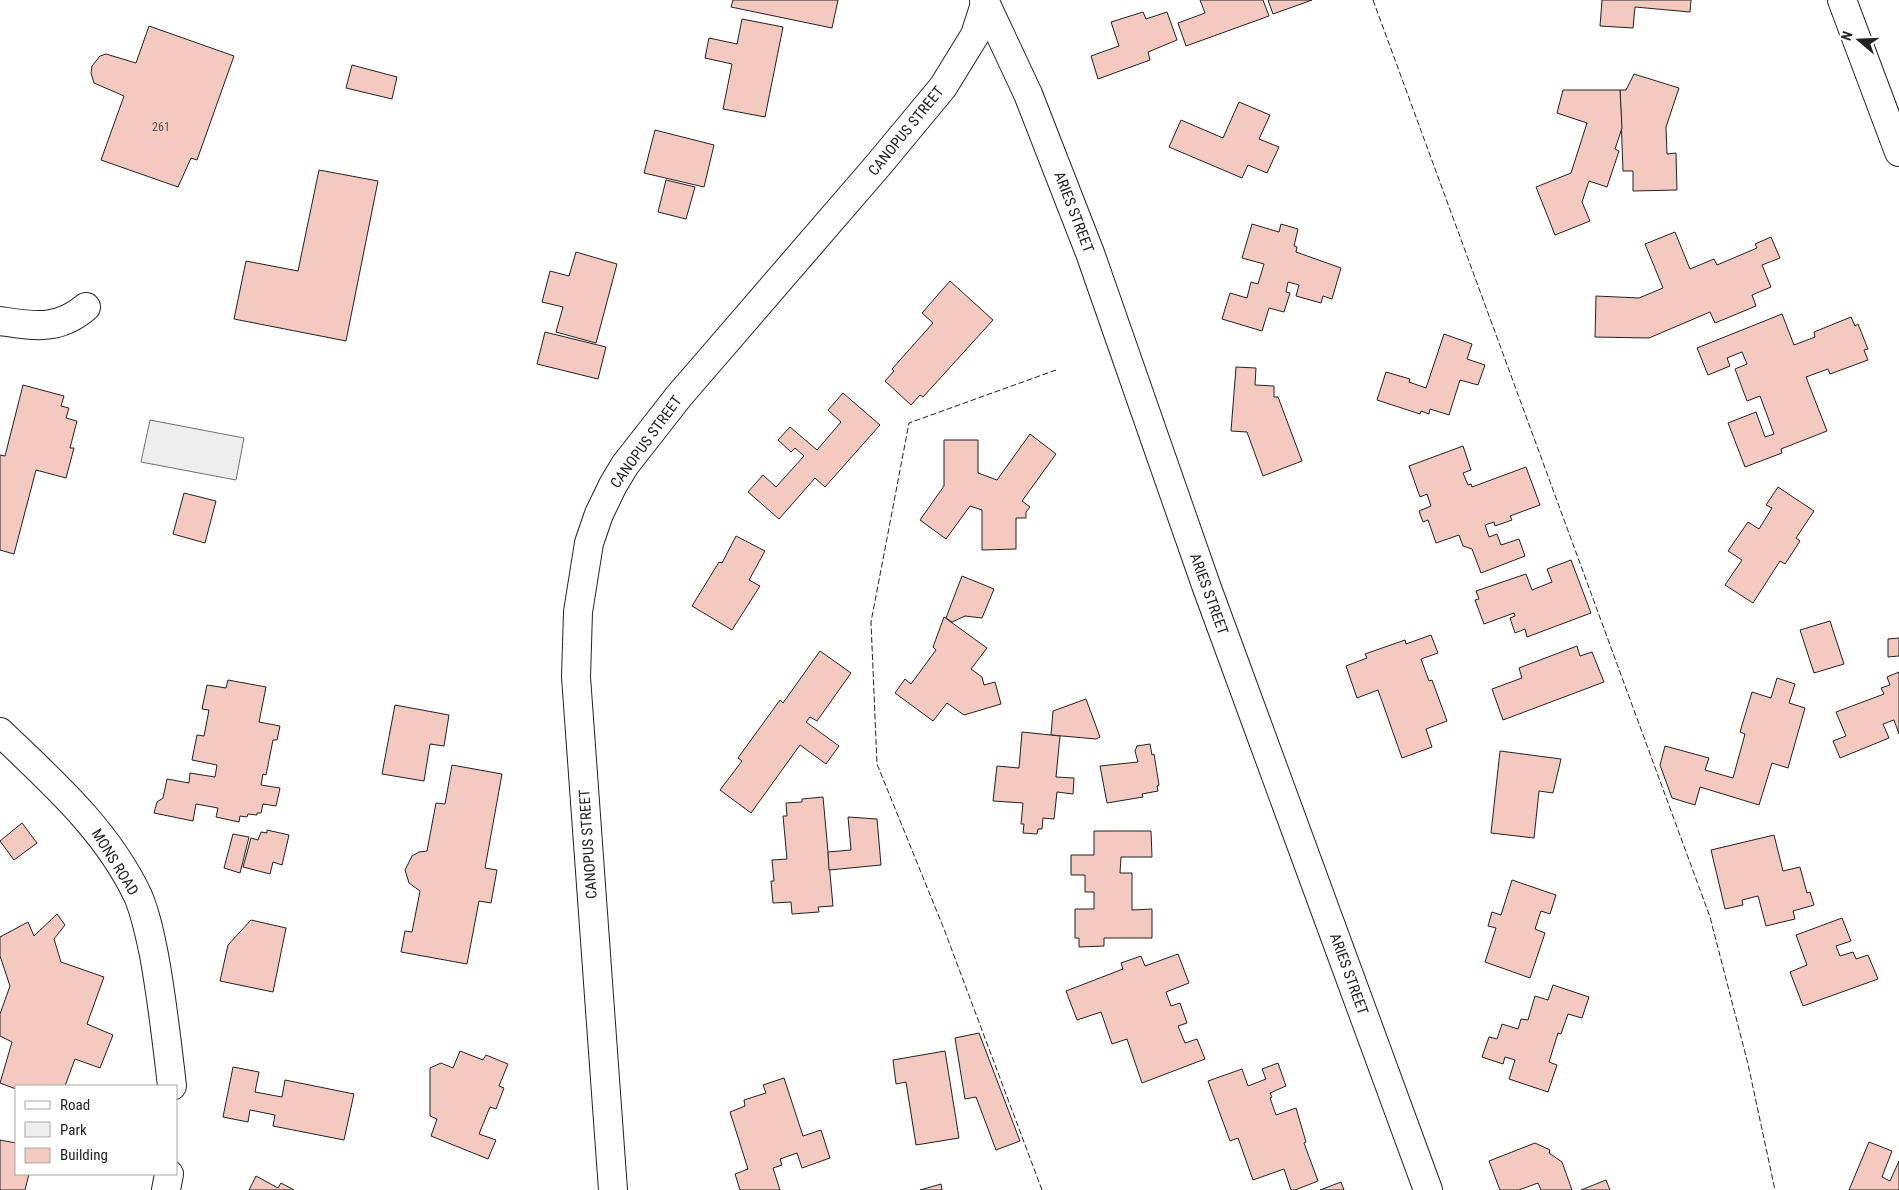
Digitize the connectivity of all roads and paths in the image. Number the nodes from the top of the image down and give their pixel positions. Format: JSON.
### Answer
{"nodes":[{"id":1,"x":1842,"y":0,"type":"edge"},
{"id":2,"x":984,"y":2,"type":"edge"},
{"id":3,"x":1899,"y":152,"type":"edge"},
{"id":4,"x":86,"y":307,"type":"dead end"},
{"id":5,"x":0,"y":321,"type":"edge"},
{"id":6,"x":0,"y":732,"type":"edge"},
{"id":7,"x":172,"y":1085,"type":"edge"},
{"id":8,"x":169,"y":1175,"type":"edge"},
{"id":9,"x":166,"y":1190,"type":"edge"},
{"id":10,"x":613,"y":1190,"type":"edge"},
{"id":11,"x":1428,"y":1190,"type":"edge"}],
"edges":[{"from":1,"to":3,"type":"street"},
{"from":2,"to":10,"type":"street","name":"CANOPUS STREET"},
{"from":2,"to":11,"type":"street","name":"ARIES STREET"},
{"from":4,"to":5,"type":"street"},
{"from":6,"to":7,"type":"street","name":"MONS ROAD"},
{"from":8,"to":9,"type":"street"}]}
